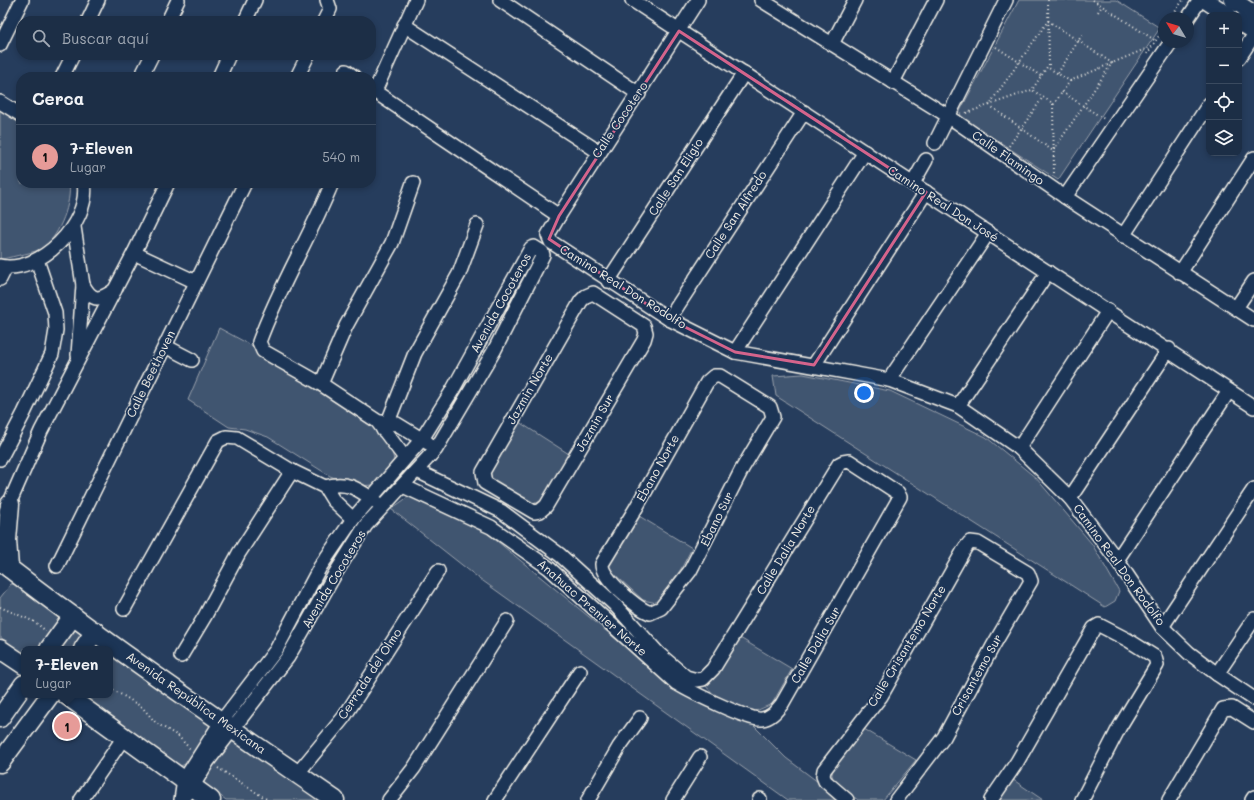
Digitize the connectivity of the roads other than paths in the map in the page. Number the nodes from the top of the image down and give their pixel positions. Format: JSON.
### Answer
{"nodes":[{"id":1,"x":22,"y":0,"type":"edge"},
{"id":2,"x":98,"y":0,"type":"edge"},
{"id":3,"x":178,"y":0,"type":"edge"},
{"id":4,"x":255,"y":0,"type":"edge"},
{"id":5,"x":416,"y":0,"type":"edge"},
{"id":6,"x":500,"y":0,"type":"edge"},
{"id":7,"x":632,"y":0,"type":"edge"},
{"id":8,"x":698,"y":0,"type":"edge"},
{"id":9,"x":761,"y":0,"type":"edge"},
{"id":10,"x":855,"y":0,"type":"edge"},
{"id":11,"x":936,"y":0,"type":"edge"},
{"id":12,"x":1006,"y":0,"type":"edge"},
{"id":13,"x":1200,"y":0,"type":"edge"},
{"id":14,"x":1205,"y":0,"type":"edge"},
{"id":15,"x":1233,"y":0,"type":"edge"},
{"id":16,"x":328,"y":5,"type":"edge"},
{"id":17,"x":778,"y":5,"type":"edge"},
{"id":18,"x":1192,"y":12,"type":"edge"},
{"id":19,"x":1223,"y":12,"type":"edge"},
{"id":20,"x":1254,"y":14,"type":"edge"},
{"id":21,"x":90,"y":16,"type":"edge"},
{"id":22,"x":170,"y":16,"type":"edge"},
{"id":23,"x":247,"y":16,"type":"edge"},
{"id":24,"x":325,"y":16,"type":"edge"},
{"id":25,"x":1242,"y":24,"type":"edge"},
{"id":26,"x":404,"y":25,"type":"junction"},
{"id":27,"x":679,"y":31,"type":"junction"},
{"id":28,"x":1254,"y":31,"type":"edge"},
{"id":29,"x":1254,"y":35,"type":"edge"},
{"id":30,"x":832,"y":44,"type":"junction"},
{"id":31,"x":0,"y":45,"type":"edge"},
{"id":32,"x":1167,"y":48,"type":"edge"},
{"id":33,"x":1242,"y":53,"type":"edge"},
{"id":34,"x":70,"y":60,"type":"edge"},
{"id":35,"x":150,"y":60,"type":"edge"},
{"id":36,"x":227,"y":60,"type":"edge"},
{"id":37,"x":306,"y":60,"type":"edge"},
{"id":38,"x":64,"y":72,"type":"edge"},
{"id":39,"x":144,"y":72,"type":"edge"},
{"id":40,"x":221,"y":72,"type":"edge"},
{"id":41,"x":300,"y":72,"type":"edge"},
{"id":42,"x":744,"y":73,"type":"junction"},
{"id":43,"x":893,"y":82,"type":"junction"},
{"id":44,"x":376,"y":84,"type":"edge"},
{"id":45,"x":376,"y":92,"type":"edge"},
{"id":46,"x":639,"y":94,"type":"junction"},
{"id":47,"x":0,"y":102,"type":"edge"},
{"id":48,"x":1206,"y":109,"type":"edge"},
{"id":49,"x":16,"y":112,"type":"edge"},
{"id":50,"x":804,"y":112,"type":"junction"},
{"id":51,"x":948,"y":116,"type":"junction"},
{"id":52,"x":935,"y":143,"type":"dead end"},
{"id":53,"x":599,"y":152,"type":"junction"},
{"id":54,"x":865,"y":152,"type":"junction"},
{"id":55,"x":1254,"y":158,"type":"edge"},
{"id":56,"x":926,"y":160,"type":"dead end"},
{"id":57,"x":413,"y":183,"type":"dead end"},
{"id":58,"x":913,"y":183,"type":"junction"},
{"id":59,"x":87,"y":188,"type":"edge"},
{"id":60,"x":166,"y":188,"type":"edge"},
{"id":61,"x":243,"y":188,"type":"edge"},
{"id":62,"x":330,"y":188,"type":"edge"},
{"id":63,"x":926,"y":192,"type":"junction"},
{"id":64,"x":1065,"y":197,"type":"junction"},
{"id":65,"x":559,"y":216,"type":"junction"},
{"id":66,"x":477,"y":225,"type":"dead end"},
{"id":67,"x":74,"y":227,"type":"junction"},
{"id":68,"x":988,"y":233,"type":"junction"},
{"id":69,"x":1123,"y":236,"type":"junction"},
{"id":70,"x":551,"y":242,"type":"joint"},
{"id":71,"x":54,"y":247,"type":"junction"},
{"id":72,"x":134,"y":253,"type":"junction"},
{"id":73,"x":79,"y":254,"type":"junction"},
{"id":74,"x":37,"y":260,"type":"junction"},
{"id":75,"x":3,"y":266,"type":"edge"},
{"id":76,"x":1048,"y":272,"type":"junction"},
{"id":77,"x":1180,"y":272,"type":"junction"},
{"id":78,"x":0,"y":279,"type":"edge"},
{"id":79,"x":608,"y":281,"type":"junction"},
{"id":80,"x":1254,"y":281,"type":"edge"},
{"id":81,"x":196,"y":282,"type":"junction"},
{"id":82,"x":83,"y":285,"type":"junction"},
{"id":83,"x":115,"y":290,"type":"junction"},
{"id":84,"x":1236,"y":308,"type":"junction"},
{"id":85,"x":622,"y":311,"type":"joint"},
{"id":86,"x":1108,"y":311,"type":"junction"},
{"id":87,"x":669,"y":319,"type":"junction"},
{"id":88,"x":1254,"y":320,"type":"edge"},
{"id":89,"x":165,"y":346,"type":"junction"},
{"id":90,"x":1169,"y":350,"type":"junction"},
{"id":91,"x":735,"y":352,"type":"junction"},
{"id":92,"x":192,"y":360,"type":"dead end"},
{"id":93,"x":78,"y":361,"type":"junction"},
{"id":94,"x":814,"y":365,"type":"junction"},
{"id":95,"x":889,"y":380,"type":"junction"},
{"id":96,"x":321,"y":384,"type":"junction"},
{"id":97,"x":1229,"y":391,"type":"junction"},
{"id":98,"x":748,"y":392,"type":"joint"},
{"id":99,"x":958,"y":406,"type":"junction"},
{"id":100,"x":1254,"y":408,"type":"edge"},
{"id":101,"x":382,"y":424,"type":"junction"},
{"id":102,"x":422,"y":439,"type":"junction"},
{"id":103,"x":1019,"y":448,"type":"junction"},
{"id":104,"x":436,"y":449,"type":"junction"},
{"id":105,"x":405,"y":458,"type":"junction"},
{"id":106,"x":0,"y":459,"type":"edge"},
{"id":107,"x":292,"y":471,"type":"junction"},
{"id":108,"x":417,"y":471,"type":"junction"},
{"id":109,"x":403,"y":486,"type":"junction"},
{"id":110,"x":325,"y":487,"type":"junction"},
{"id":111,"x":1254,"y":489,"type":"edge"},
{"id":112,"x":900,"y":496,"type":"joint"},
{"id":113,"x":370,"y":498,"type":"junction"},
{"id":114,"x":1070,"y":498,"type":"junction"},
{"id":115,"x":510,"y":499,"type":"junction"},
{"id":116,"x":383,"y":506,"type":"junction"},
{"id":117,"x":5,"y":511,"type":"edge"},
{"id":118,"x":501,"y":511,"type":"junction"},
{"id":119,"x":353,"y":518,"type":"junction"},
{"id":120,"x":0,"y":522,"type":"edge"},
{"id":121,"x":491,"y":528,"type":"junction"},
{"id":122,"x":1000,"y":555,"type":"joint"},
{"id":123,"x":1118,"y":560,"type":"junction"},
{"id":124,"x":57,"y":566,"type":"dead end"},
{"id":125,"x":7,"y":570,"type":"edge"},
{"id":126,"x":438,"y":571,"type":"dead end"},
{"id":127,"x":622,"y":592,"type":"junction"},
{"id":128,"x":614,"y":604,"type":"junction"},
{"id":129,"x":124,"y":608,"type":"dead end"},
{"id":130,"x":73,"y":616,"type":"junction"},
{"id":131,"x":604,"y":618,"type":"junction"},
{"id":132,"x":1254,"y":619,"type":"edge"},
{"id":133,"x":507,"y":621,"type":"dead end"},
{"id":134,"x":1162,"y":627,"type":"junction"},
{"id":135,"x":95,"y":632,"type":"junction"},
{"id":136,"x":53,"y":644,"type":"edge"},
{"id":137,"x":85,"y":646,"type":"edge"},
{"id":138,"x":0,"y":649,"type":"edge"},
{"id":139,"x":181,"y":656,"type":"dead end"},
{"id":140,"x":656,"y":658,"type":"junction"},
{"id":141,"x":21,"y":663,"type":"edge"},
{"id":142,"x":580,"y":671,"type":"dead end"},
{"id":143,"x":1217,"y":674,"type":"junction"},
{"id":144,"x":694,"y":686,"type":"junction"},
{"id":145,"x":21,"y":688,"type":"edge"},
{"id":146,"x":48,"y":698,"type":"edge"},
{"id":147,"x":70,"y":698,"type":"edge"},
{"id":148,"x":1254,"y":699,"type":"edge"},
{"id":149,"x":0,"y":718,"type":"edge"},
{"id":150,"x":640,"y":718,"type":"dead end"},
{"id":151,"x":1253,"y":721,"type":"edge"},
{"id":152,"x":227,"y":726,"type":"junction"},
{"id":153,"x":124,"y":737,"type":"junction"},
{"id":154,"x":700,"y":757,"type":"dead end"},
{"id":155,"x":0,"y":763,"type":"edge"},
{"id":156,"x":297,"y":774,"type":"junction"},
{"id":157,"x":185,"y":792,"type":"edge"},
{"id":158,"x":1254,"y":797,"type":"edge"},
{"id":159,"x":81,"y":800,"type":"edge"},
{"id":160,"x":212,"y":800,"type":"edge"},
{"id":161,"x":335,"y":800,"type":"edge"},
{"id":162,"x":389,"y":800,"type":"edge"},
{"id":163,"x":495,"y":800,"type":"edge"},
{"id":164,"x":588,"y":800,"type":"edge"},
{"id":165,"x":673,"y":800,"type":"edge"},
{"id":166,"x":847,"y":800,"type":"edge"},
{"id":167,"x":896,"y":800,"type":"edge"},
{"id":168,"x":991,"y":800,"type":"edge"},
{"id":169,"x":1082,"y":800,"type":"edge"},
{"id":170,"x":1169,"y":800,"type":"edge"},
{"id":171,"x":1252,"y":800,"type":"edge"}],
"edges":[{"from":1,"to":31,"type":"street"},
{"from":2,"to":21,"type":"street"},
{"from":3,"to":22,"type":"street"},
{"from":4,"to":23,"type":"street"},
{"from":5,"to":26,"type":"street"},
{"from":6,"to":46,"type":"street"},
{"from":7,"to":27,"type":"street","name":"Camino Real Don José"},
{"from":8,"to":27,"type":"street","name":"Calle Cocotero"},
{"from":9,"to":17,"type":"street","name":"Calle Flamingo"},
{"from":10,"to":30,"type":"street"},
{"from":11,"to":43,"type":"street"},
{"from":12,"to":51,"type":"street"},
{"from":13,"to":18,"type":"street"},
{"from":14,"to":19,"type":"street"},
{"from":15,"to":20,"type":"street"},
{"from":16,"to":24,"type":"street"},
{"from":17,"to":30,"type":"street","name":"Calle Flamingo"},
{"from":25,"to":28,"type":"street"},
{"from":26,"to":44,"type":"street"},
{"from":26,"to":53,"type":"street"},
{"from":27,"to":42,"type":"street","name":"Camino Real Don José"},
{"from":27,"to":46,"type":"street","name":"Calle Cocotero"},
{"from":29,"to":33,"type":"street"},
{"from":30,"to":43,"type":"street","name":"Calle Flamingo"},
{"from":32,"to":64,"type":"street"},
{"from":34,"to":38,"type":"street"},
{"from":35,"to":39,"type":"street"},
{"from":36,"to":40,"type":"street"},
{"from":37,"to":41,"type":"street"},
{"from":42,"to":50,"type":"street","name":"Camino Real Don José"},
{"from":42,"to":79,"type":"street","name":"Calle San Eligio"},
{"from":43,"to":51,"type":"street","name":"Calle Flamingo"},
{"from":45,"to":65,"type":"street"},
{"from":46,"to":53,"type":"street","name":"Calle Cocotero"},
{"from":47,"to":49,"type":"street"},
{"from":48,"to":69,"type":"street"},
{"from":50,"to":54,"type":"street","name":"Camino Real Don José"},
{"from":50,"to":87,"type":"street","name":"Calle San Alfredo"},
{"from":51,"to":52,"type":"street"},
{"from":51,"to":64,"type":"street","name":"Calle Flamingo"},
{"from":53,"to":65,"type":"street","name":"Calle Cocotero"},
{"from":54,"to":58,"type":"street","name":"Camino Real Don José"},
{"from":54,"to":91,"type":"street"},
{"from":55,"to":77,"type":"street"},
{"from":56,"to":58,"type":"street"},
{"from":57,"to":96,"type":"street"},
{"from":58,"to":63,"type":"street","name":"Camino Real Don José"},
{"from":59,"to":67,"type":"street"},
{"from":60,"to":72,"type":"street"},
{"from":61,"to":81,"type":"street","name":"Calle Beethoven"},
{"from":62,"to":96,"type":"street"},
{"from":63,"to":68,"type":"street","name":"Camino Real Don José"},
{"from":63,"to":94,"type":"street"},
{"from":64,"to":69,"type":"street","name":"Calle Flamingo"},
{"from":65,"to":70,"type":"street","name":"Calle Cocotero"},
{"from":66,"to":101,"type":"street"},
{"from":67,"to":71,"type":"street"},
{"from":67,"to":73,"type":"street"},
{"from":68,"to":76,"type":"street","name":"Camino Real Don José"},
{"from":68,"to":95,"type":"street"},
{"from":69,"to":77,"type":"street","name":"Calle Flamingo"},
{"from":70,"to":79,"type":"street","name":"Camino Real Don Rodolfo"},
{"from":71,"to":73,"type":"street"},
{"from":71,"to":74,"type":"street"},
{"from":72,"to":81,"type":"street"},
{"from":72,"to":83,"type":"street"},
{"from":73,"to":82,"type":"street"},
{"from":74,"to":75,"type":"street"},
{"from":74,"to":106,"type":"street"},
{"from":75,"to":78,"type":"street"},
{"from":76,"to":86,"type":"street","name":"Camino Real Don José"},
{"from":76,"to":99,"type":"street"},
{"from":77,"to":84,"type":"street","name":"Calle Flamingo"},
{"from":79,"to":87,"type":"street","name":"Camino Real Don Rodolfo"},
{"from":80,"to":84,"type":"street"},
{"from":81,"to":89,"type":"street","name":"Calle Beethoven"},
{"from":82,"to":83,"type":"street"},
{"from":82,"to":93,"type":"street"},
{"from":83,"to":93,"type":"street"},
{"from":84,"to":88,"type":"street","name":"Calle Flamingo"},
{"from":85,"to":115,"type":"street","name":"Jazmin Sur"},
{"from":85,"to":115,"type":"street","name":"Jazmin Norte"},
{"from":86,"to":90,"type":"street","name":"Camino Real Don José"},
{"from":86,"to":103,"type":"street"},
{"from":87,"to":91,"type":"street","name":"Camino Real Don Rodolfo"},
{"from":89,"to":92,"type":"street"},
{"from":89,"to":124,"type":"street","name":"Calle Beethoven"},
{"from":90,"to":97,"type":"street","name":"Camino Real Don José"},
{"from":90,"to":114,"type":"street"},
{"from":91,"to":94,"type":"street","name":"Camino Real Don Rodolfo"},
{"from":93,"to":117,"type":"street"},
{"from":94,"to":95,"type":"street","name":"Camino Real Don Rodolfo"},
{"from":95,"to":99,"type":"street","name":"Camino Real Don Rodolfo"},
{"from":96,"to":101,"type":"street"},
{"from":97,"to":100,"type":"street","name":"Camino Real Don José"},
{"from":97,"to":123,"type":"street"},
{"from":98,"to":127,"type":"street","name":"Ebano Norte"},
{"from":98,"to":127,"type":"street","name":"Ebano Sur"},
{"from":99,"to":103,"type":"street","name":"Camino Real Don Rodolfo"},
{"from":101,"to":102,"type":"street"},
{"from":101,"to":105,"type":"street"},
{"from":102,"to":104,"type":"street"},
{"from":102,"to":104,"type":"street","name":"Avenida Cocoteros"},
{"from":102,"to":105,"type":"street","name":"Avenida Cocoteros"},
{"from":103,"to":114,"type":"street","name":"Camino Real Don Rodolfo"},
{"from":104,"to":108,"type":"street","name":"Avenida Cocoteros"},
{"from":105,"to":113,"type":"street","name":"Avenida Cocoteros"},
{"from":107,"to":110,"type":"street"},
{"from":107,"to":129,"type":"street"},
{"from":107,"to":139,"type":"street"},
{"from":108,"to":109,"type":"street","name":"Avenida Cocoteros"},
{"from":108,"to":118,"type":"street","name":"Anahuac Premier Norte"},
{"from":109,"to":116,"type":"street","name":"Avenida Cocoteros"},
{"from":109,"to":121,"type":"street","name":"Anahuac Premier Norte"},
{"from":110,"to":113,"type":"street"},
{"from":110,"to":119,"type":"street"},
{"from":111,"to":134,"type":"street"},
{"from":112,"to":144,"type":"street","name":"Calle Dalia Norte"},
{"from":112,"to":144,"type":"street","name":"Calle Dalia Sur"},
{"from":113,"to":116,"type":"street"},
{"from":113,"to":119,"type":"street","name":"Avenida Cocoteros"},
{"from":114,"to":123,"type":"street","name":"Camino Real Don Rodolfo"},
{"from":115,"to":118,"type":"street"},
{"from":116,"to":152,"type":"street","name":"Avenida Cocoteros"},
{"from":117,"to":120,"type":"street"},
{"from":117,"to":125,"type":"main road"},
{"from":118,"to":121,"type":"street"},
{"from":118,"to":128,"type":"street","name":"Anahuac Premier Norte"},
{"from":119,"to":152,"type":"street","name":"Avenida Cocoteros"},
{"from":121,"to":131,"type":"street","name":"Anahuac Premier Norte"},
{"from":122,"to":166,"type":"street","name":"Calle Crisantemo Norte"},
{"from":122,"to":167,"type":"street","name":"Crisantemo Sur"},
{"from":123,"to":134,"type":"street","name":"Camino Real Don Rodolfo"},
{"from":125,"to":130,"type":"main road","name":"Avenida República Mexicana"},
{"from":126,"to":156,"type":"street","name":"Cerrada del Olmo"},
{"from":127,"to":128,"type":"street"},
{"from":128,"to":131,"type":"street"},
{"from":128,"to":140,"type":"street","name":"Anahuac Premier Norte"},
{"from":130,"to":135,"type":"main road","name":"Avenida República Mexicana"},
{"from":130,"to":136,"type":"main road"},
{"from":131,"to":140,"type":"street","name":"Anahuac Premier Norte"},
{"from":132,"to":143,"type":"street"},
{"from":133,"to":162,"type":"street"},
{"from":134,"to":143,"type":"street","name":"Camino Real Don Rodolfo"},
{"from":135,"to":137,"type":"main road"},
{"from":135,"to":152,"type":"main road","name":"Avenida República Mexicana"},
{"from":138,"to":141,"type":"main road"},
{"from":140,"to":144,"type":"street","name":"Anahuac Premier Norte"},
{"from":142,"to":163,"type":"street"},
{"from":143,"to":148,"type":"street","name":"Camino Real Don Rodolfo"},
{"from":145,"to":149,"type":"main road"},
{"from":146,"to":155,"type":"main road"},
{"from":147,"to":153,"type":"main road"},
{"from":150,"to":164,"type":"street"},
{"from":151,"to":170,"type":"street"},
{"from":152,"to":156,"type":"main road","name":"Avenida República Mexicana"},
{"from":152,"to":157,"type":"street"},
{"from":153,"to":157,"type":"main road"},
{"from":153,"to":159,"type":"street"},
{"from":154,"to":165,"type":"street"},
{"from":156,"to":161,"type":"main road","name":"Avenida República Mexicana"},
{"from":157,"to":160,"type":"main road"},
{"from":158,"to":171,"type":"street"},
{"from":168,"to":169,"type":"street"}]}
